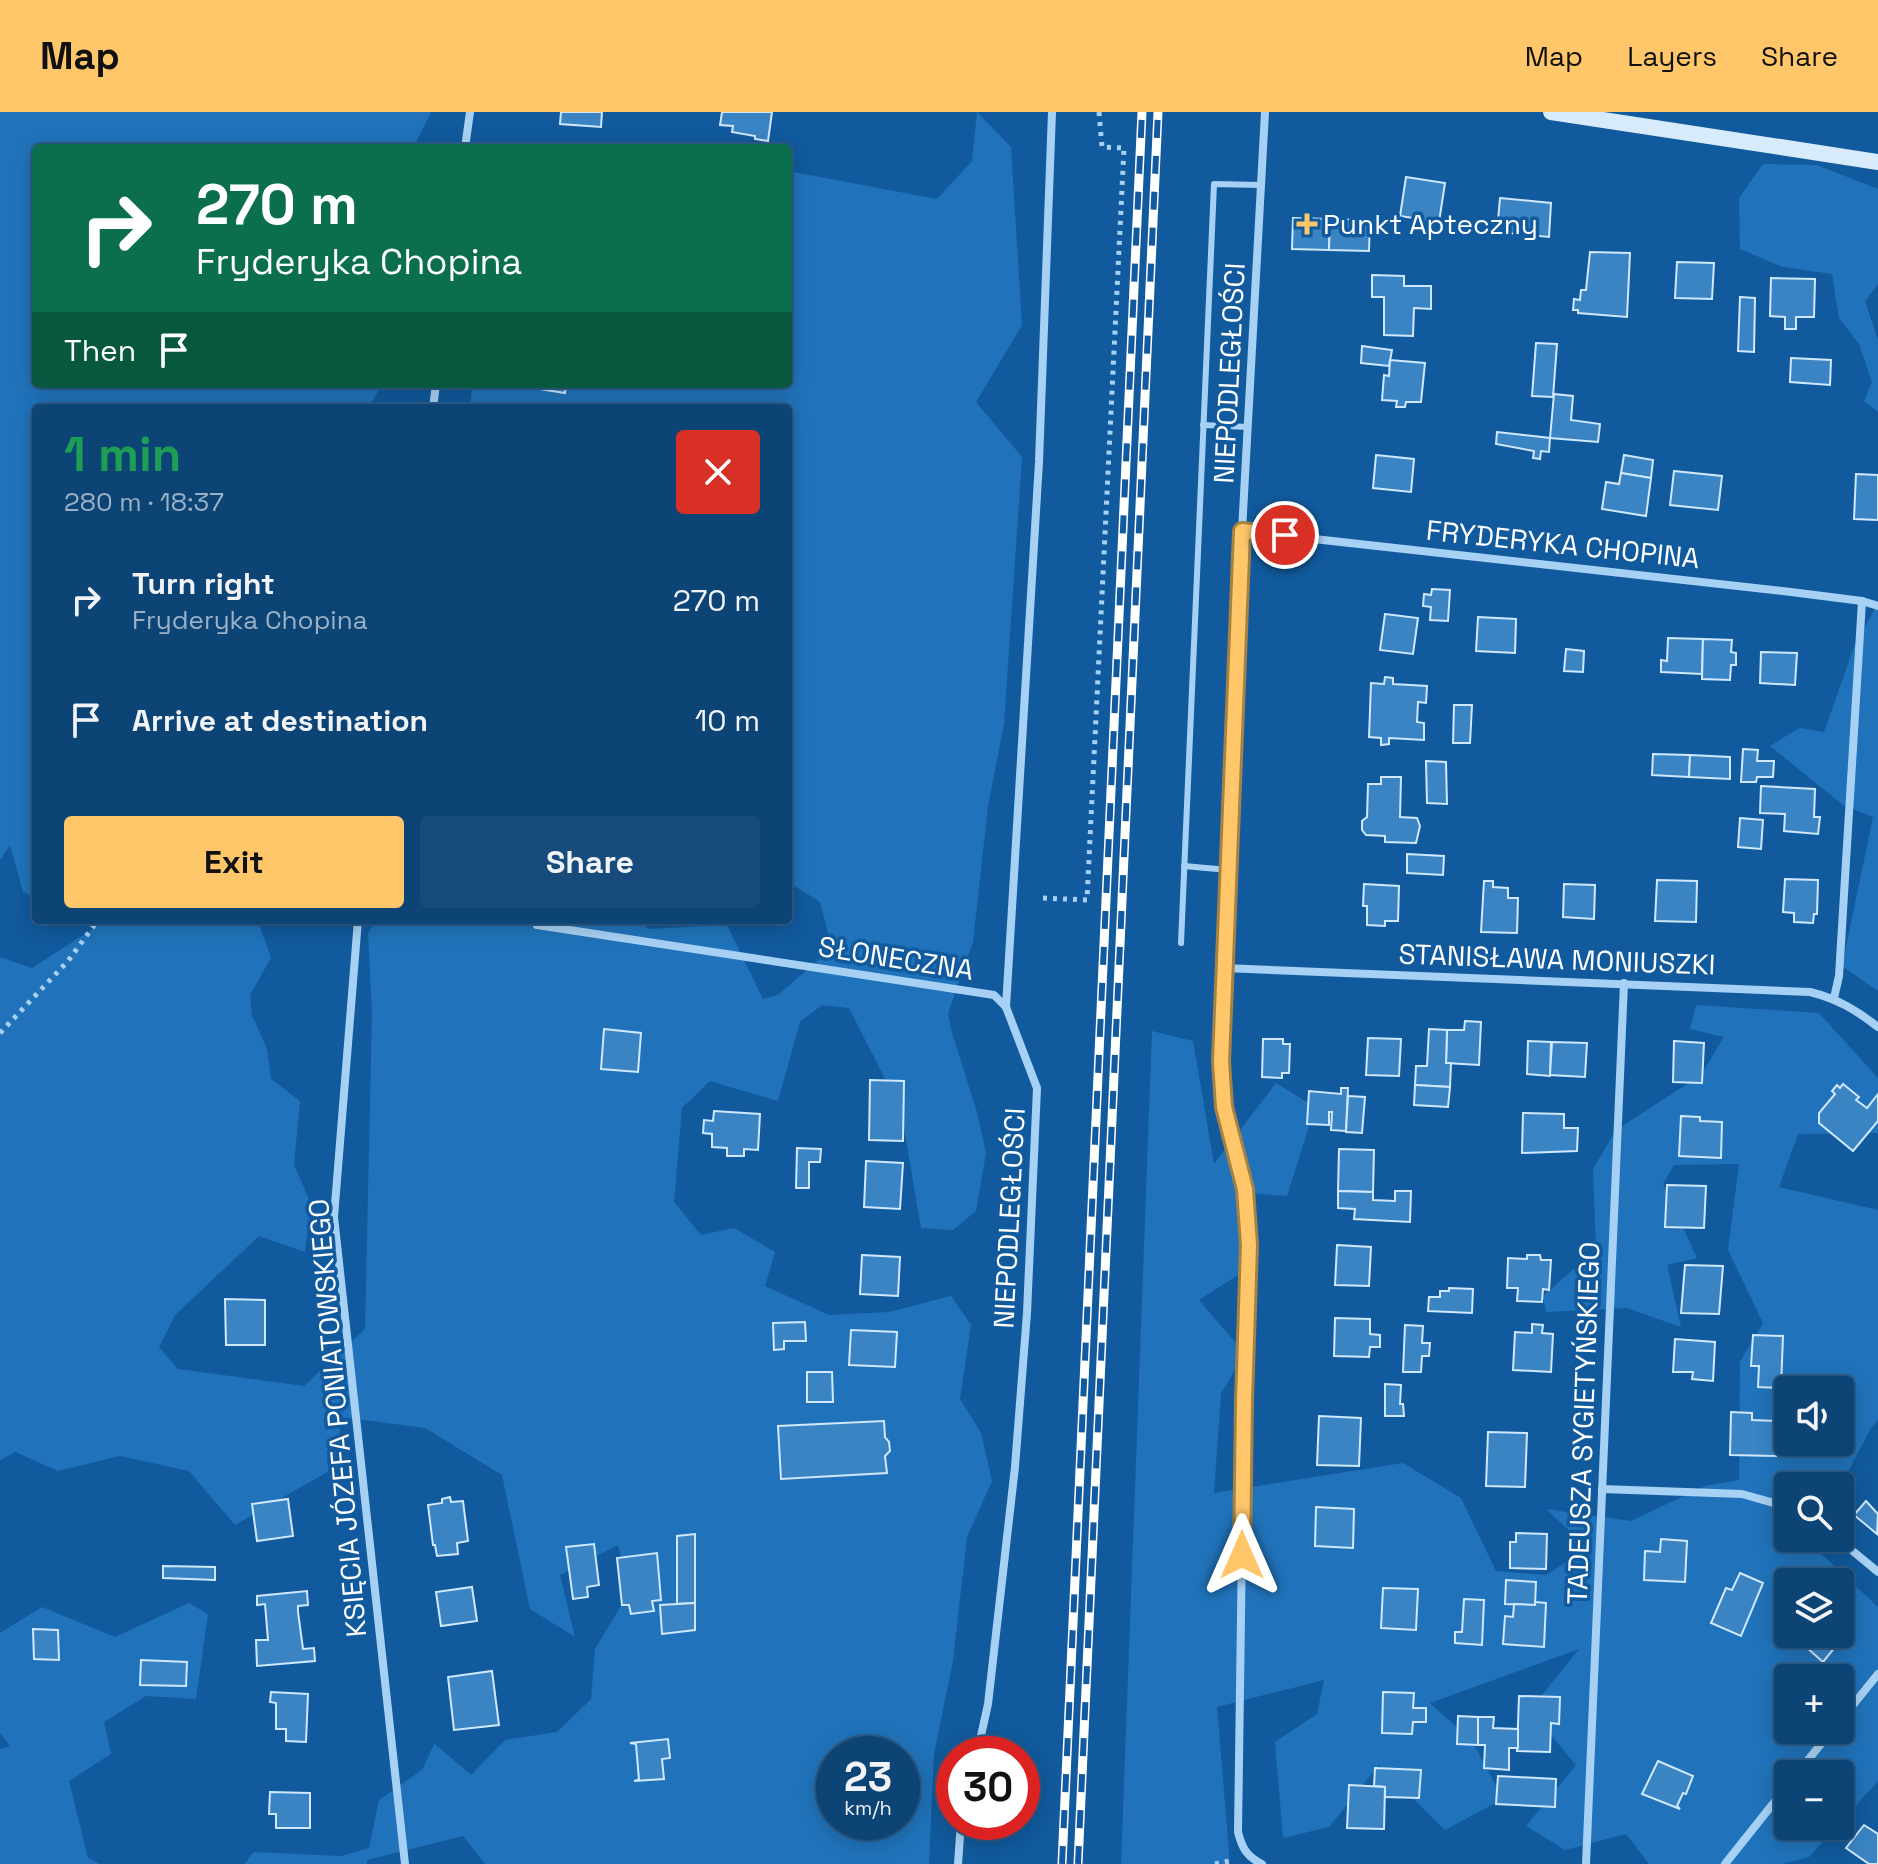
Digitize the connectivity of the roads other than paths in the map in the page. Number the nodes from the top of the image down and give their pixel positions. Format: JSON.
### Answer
{"nodes":[{"id":1,"x":470,"y":112,"type":"edge"},
{"id":2,"x":1052,"y":112,"type":"edge"},
{"id":3,"x":1265,"y":112,"type":"edge"},
{"id":4,"x":1551,"y":112,"type":"edge"},
{"id":5,"x":466,"y":144,"type":"edge"},
{"id":6,"x":1878,"y":162,"type":"edge"},
{"id":7,"x":1261,"y":185,"type":"junction"},
{"id":8,"x":1203,"y":425,"type":"junction"},
{"id":9,"x":1248,"y":427,"type":"junction"},
{"id":10,"x":1242,"y":531,"type":"junction"},
{"id":11,"x":1862,"y":601,"type":"junction"},
{"id":12,"x":1878,"y":606,"type":"edge"},
{"id":13,"x":1184,"y":866,"type":"junction"},
{"id":14,"x":1228,"y":870,"type":"junction"},
{"id":15,"x":358,"y":924,"type":"edge"},
{"id":16,"x":537,"y":925,"type":"dead end"},
{"id":17,"x":1181,"y":943,"type":"dead end"},
{"id":18,"x":1224,"y":968,"type":"junction"},
{"id":19,"x":1624,"y":983,"type":"junction"},
{"id":20,"x":1834,"y":998,"type":"junction"},
{"id":21,"x":1006,"y":1007,"type":"junction"},
{"id":22,"x":1878,"y":1027,"type":"edge"},
{"id":23,"x":1602,"y":1489,"type":"junction"},
{"id":24,"x":1774,"y":1503,"type":"edge"},
{"id":25,"x":1854,"y":1552,"type":"edge"},
{"id":26,"x":1878,"y":1572,"type":"edge"},
{"id":27,"x":1878,"y":1674,"type":"edge"},
{"id":28,"x":1854,"y":1704,"type":"edge"},
{"id":29,"x":981,"y":1736,"type":"edge"},
{"id":30,"x":1821,"y":1744,"type":"edge"},
{"id":31,"x":1808,"y":1760,"type":"edge"},
{"id":32,"x":1774,"y":1803,"type":"edge"},
{"id":33,"x":960,"y":1840,"type":"edge"},
{"id":34,"x":405,"y":1864,"type":"edge"},
{"id":35,"x":958,"y":1864,"type":"edge"},
{"id":36,"x":1262,"y":1864,"type":"edge"},
{"id":37,"x":1586,"y":1864,"type":"edge"},
{"id":38,"x":1725,"y":1864,"type":"edge"}],
"edges":[{"from":1,"to":5,"type":"street"},
{"from":2,"to":21,"type":"street","name":"NIEPODLEGŁOŚCI"},
{"from":3,"to":7,"type":"street","name":"NIEPODLEGŁOŚCI"},
{"from":4,"to":6,"type":"street"},
{"from":7,"to":8,"type":"lane"},
{"from":7,"to":9,"type":"street","name":"NIEPODLEGŁOŚCI"},
{"from":8,"to":9,"type":"lane"},
{"from":8,"to":13,"type":"lane"},
{"from":9,"to":10,"type":"street","name":"NIEPODLEGŁOŚCI"},
{"from":10,"to":11,"type":"street","name":"FRYDERYKA CHOPINA"},
{"from":10,"to":14,"type":"street","name":"NIEPODLEGŁOŚCI"},
{"from":11,"to":12,"type":"street","name":"FRYDERYKA CHOPINA"},
{"from":11,"to":20,"type":"street"},
{"from":13,"to":14,"type":"lane"},
{"from":13,"to":17,"type":"lane"},
{"from":14,"to":18,"type":"street","name":"NIEPODLEGŁOŚCI"},
{"from":15,"to":34,"type":"street","name":"KSIĘCIA JÓZEFA PONIATOWSKIEGO"},
{"from":16,"to":21,"type":"street","name":"SŁONECZNA"},
{"from":18,"to":19,"type":"street","name":"STANISŁAWA MONIUSZKI"},
{"from":18,"to":36,"type":"street","name":"NIEPODLEGŁOŚCI"},
{"from":19,"to":20,"type":"street","name":"STANISŁAWA MONIUSZKI"},
{"from":19,"to":23,"type":"street","name":"TADEUSZA SYGIETYŃSKIEGO"},
{"from":20,"to":22,"type":"street","name":"STANISŁAWA MONIUSZKI"},
{"from":21,"to":29,"type":"street","name":"NIEPODLEGŁOŚCI"},
{"from":23,"to":24,"type":"street"},
{"from":23,"to":37,"type":"street","name":"TADEUSZA SYGIETYŃSKIEGO"},
{"from":25,"to":26,"type":"street"},
{"from":27,"to":28,"type":"street"},
{"from":30,"to":31,"type":"street"},
{"from":32,"to":38,"type":"street"},
{"from":33,"to":35,"type":"street"}]}
